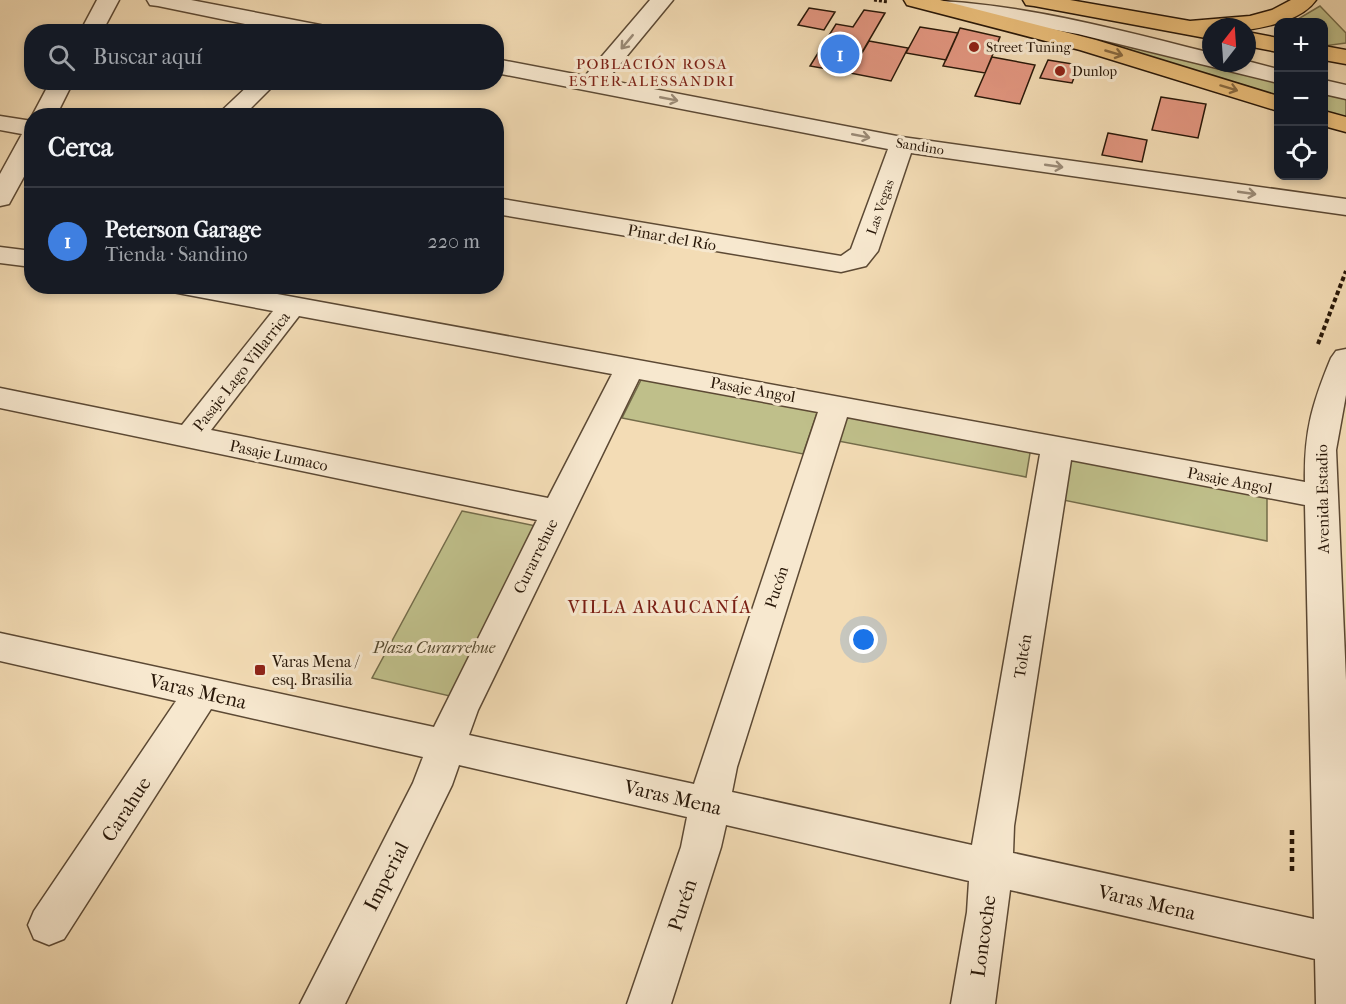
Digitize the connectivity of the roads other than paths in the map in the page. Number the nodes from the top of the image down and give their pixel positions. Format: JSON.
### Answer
{"nodes":[{"id":1,"x":108,"y":0,"type":"edge"},
{"id":2,"x":158,"y":0,"type":"edge"},
{"id":3,"x":662,"y":0,"type":"edge"},
{"id":4,"x":916,"y":0,"type":"edge"},
{"id":5,"x":995,"y":0,"type":"edge"},
{"id":6,"x":1034,"y":0,"type":"edge"},
{"id":7,"x":1305,"y":0,"type":"edge"},
{"id":8,"x":95,"y":24,"type":"edge"},
{"id":9,"x":280,"y":24,"type":"edge"},
{"id":10,"x":1200,"y":30,"type":"edge"},
{"id":11,"x":1256,"y":41,"type":"edge"},
{"id":12,"x":1274,"y":44,"type":"edge"},
{"id":13,"x":1202,"y":49,"type":"edge"},
{"id":14,"x":1328,"y":54,"type":"edge"},
{"id":15,"x":1346,"y":57,"type":"edge"},
{"id":16,"x":1202,"y":58,"type":"edge"},
{"id":17,"x":1256,"y":61,"type":"edge"},
{"id":18,"x":1274,"y":66,"type":"edge"},
{"id":19,"x":504,"y":68,"type":"edge"},
{"id":20,"x":1256,"y":71,"type":"edge"},
{"id":21,"x":1274,"y":75,"type":"edge"},
{"id":22,"x":1328,"y":78,"type":"edge"},
{"id":23,"x":1346,"y":82,"type":"edge"},
{"id":24,"x":591,"y":84,"type":"junction"},
{"id":25,"x":1328,"y":88,"type":"edge"},
{"id":26,"x":58,"y":90,"type":"edge"},
{"id":27,"x":257,"y":90,"type":"edge"},
{"id":28,"x":1346,"y":92,"type":"edge"},
{"id":29,"x":1274,"y":103,"type":"edge"},
{"id":30,"x":48,"y":108,"type":"edge"},
{"id":31,"x":237,"y":108,"type":"edge"},
{"id":32,"x":1328,"y":120,"type":"edge"},
{"id":33,"x":0,"y":123,"type":"edge"},
{"id":34,"x":1346,"y":125,"type":"edge"},
{"id":35,"x":24,"y":127,"type":"edge"},
{"id":36,"x":902,"y":144,"type":"junction"},
{"id":37,"x":24,"y":152,"type":"edge"},
{"id":38,"x":0,"y":198,"type":"edge"},
{"id":39,"x":1346,"y":207,"type":"edge"},
{"id":40,"x":504,"y":208,"type":"edge"},
{"id":41,"x":0,"y":255,"type":"edge"},
{"id":42,"x":24,"y":258,"type":"edge"},
{"id":43,"x":848,"y":263,"type":"joint"},
{"id":44,"x":227,"y":294,"type":"edge"},
{"id":45,"x":292,"y":306,"type":"junction"},
{"id":46,"x":1346,"y":358,"type":"edge"},
{"id":47,"x":630,"y":367,"type":"junction"},
{"id":48,"x":0,"y":398,"type":"edge"},
{"id":49,"x":836,"y":405,"type":"junction"},
{"id":50,"x":190,"y":436,"type":"junction"},
{"id":51,"x":1057,"y":446,"type":"junction"},
{"id":52,"x":1322,"y":497,"type":"junction"},
{"id":53,"x":557,"y":512,"type":"junction"},
{"id":54,"x":0,"y":647,"type":"edge"},
{"id":55,"x":202,"y":692,"type":"junction"},
{"id":56,"x":446,"y":746,"type":"junction"},
{"id":57,"x":710,"y":805,"type":"junction"},
{"id":58,"x":991,"y":867,"type":"junction"},
{"id":59,"x":49,"y":926,"type":"dead end"},
{"id":60,"x":1341,"y":945,"type":"edge"},
{"id":61,"x":322,"y":1004,"type":"edge"},
{"id":62,"x":649,"y":1004,"type":"edge"},
{"id":63,"x":973,"y":1004,"type":"edge"},
{"id":64,"x":1338,"y":1004,"type":"edge"}],
"edges":[{"from":1,"to":8,"type":"street"},
{"from":2,"to":9,"type":"street"},
{"from":3,"to":24,"type":"street","one_way":true},
{"from":4,"to":16,"type":"street"},
{"from":4,"to":29,"type":"main road","one_way":true},
{"from":5,"to":13,"type":"street"},
{"from":6,"to":10,"type":"main road"},
{"from":7,"to":10,"type":"main road"},
{"from":11,"to":12,"type":"main road"},
{"from":14,"to":15,"type":"main road"},
{"from":17,"to":18,"type":"street"},
{"from":19,"to":24,"type":"street","name":"Sandino"},
{"from":20,"to":21,"type":"street"},
{"from":22,"to":23,"type":"street"},
{"from":24,"to":36,"type":"street","name":"Sandino","one_way":true},
{"from":25,"to":28,"type":"street"},
{"from":26,"to":30,"type":"street"},
{"from":27,"to":31,"type":"street"},
{"from":32,"to":34,"type":"main road"},
{"from":33,"to":35,"type":"street"},
{"from":36,"to":39,"type":"street","name":"Sandino","one_way":true},
{"from":36,"to":43,"type":"street","name":"Las Vegas"},
{"from":37,"to":38,"type":"street"},
{"from":40,"to":43,"type":"street","name":"Pinar del Río"},
{"from":41,"to":42,"type":"street"},
{"from":44,"to":45,"type":"street","name":"Pasaje Angol"},
{"from":45,"to":47,"type":"street","name":"Pasaje Angol"},
{"from":45,"to":50,"type":"street","name":"Pasaje Lago Villarrica"},
{"from":46,"to":52,"type":"street","name":"Avenida Estadio"},
{"from":47,"to":49,"type":"street","name":"Pasaje Angol"},
{"from":47,"to":53,"type":"street","name":"Curarrehue"},
{"from":48,"to":50,"type":"street","name":"Pasaje Lumaco"},
{"from":49,"to":51,"type":"street","name":"Pasaje Angol"},
{"from":49,"to":57,"type":"street","name":"Pucón"},
{"from":50,"to":53,"type":"street","name":"Pasaje Lumaco"},
{"from":51,"to":52,"type":"street","name":"Pasaje Angol"},
{"from":51,"to":58,"type":"street","name":"Toltén"},
{"from":52,"to":60,"type":"street","name":"Avenida Estadio"},
{"from":53,"to":56,"type":"street","name":"Curarrehue"},
{"from":54,"to":55,"type":"street","name":"Varas Mena"},
{"from":55,"to":56,"type":"street","name":"Varas Mena"},
{"from":55,"to":59,"type":"street","name":"Carahue"},
{"from":56,"to":57,"type":"street","name":"Varas Mena"},
{"from":56,"to":61,"type":"street","name":"Imperial"},
{"from":57,"to":58,"type":"street","name":"Varas Mena"},
{"from":57,"to":62,"type":"street","name":"Purén"},
{"from":58,"to":60,"type":"street","name":"Varas Mena"},
{"from":58,"to":63,"type":"street","name":"Loncoche"},
{"from":60,"to":64,"type":"street","name":"Avenida Estadio"}]}
